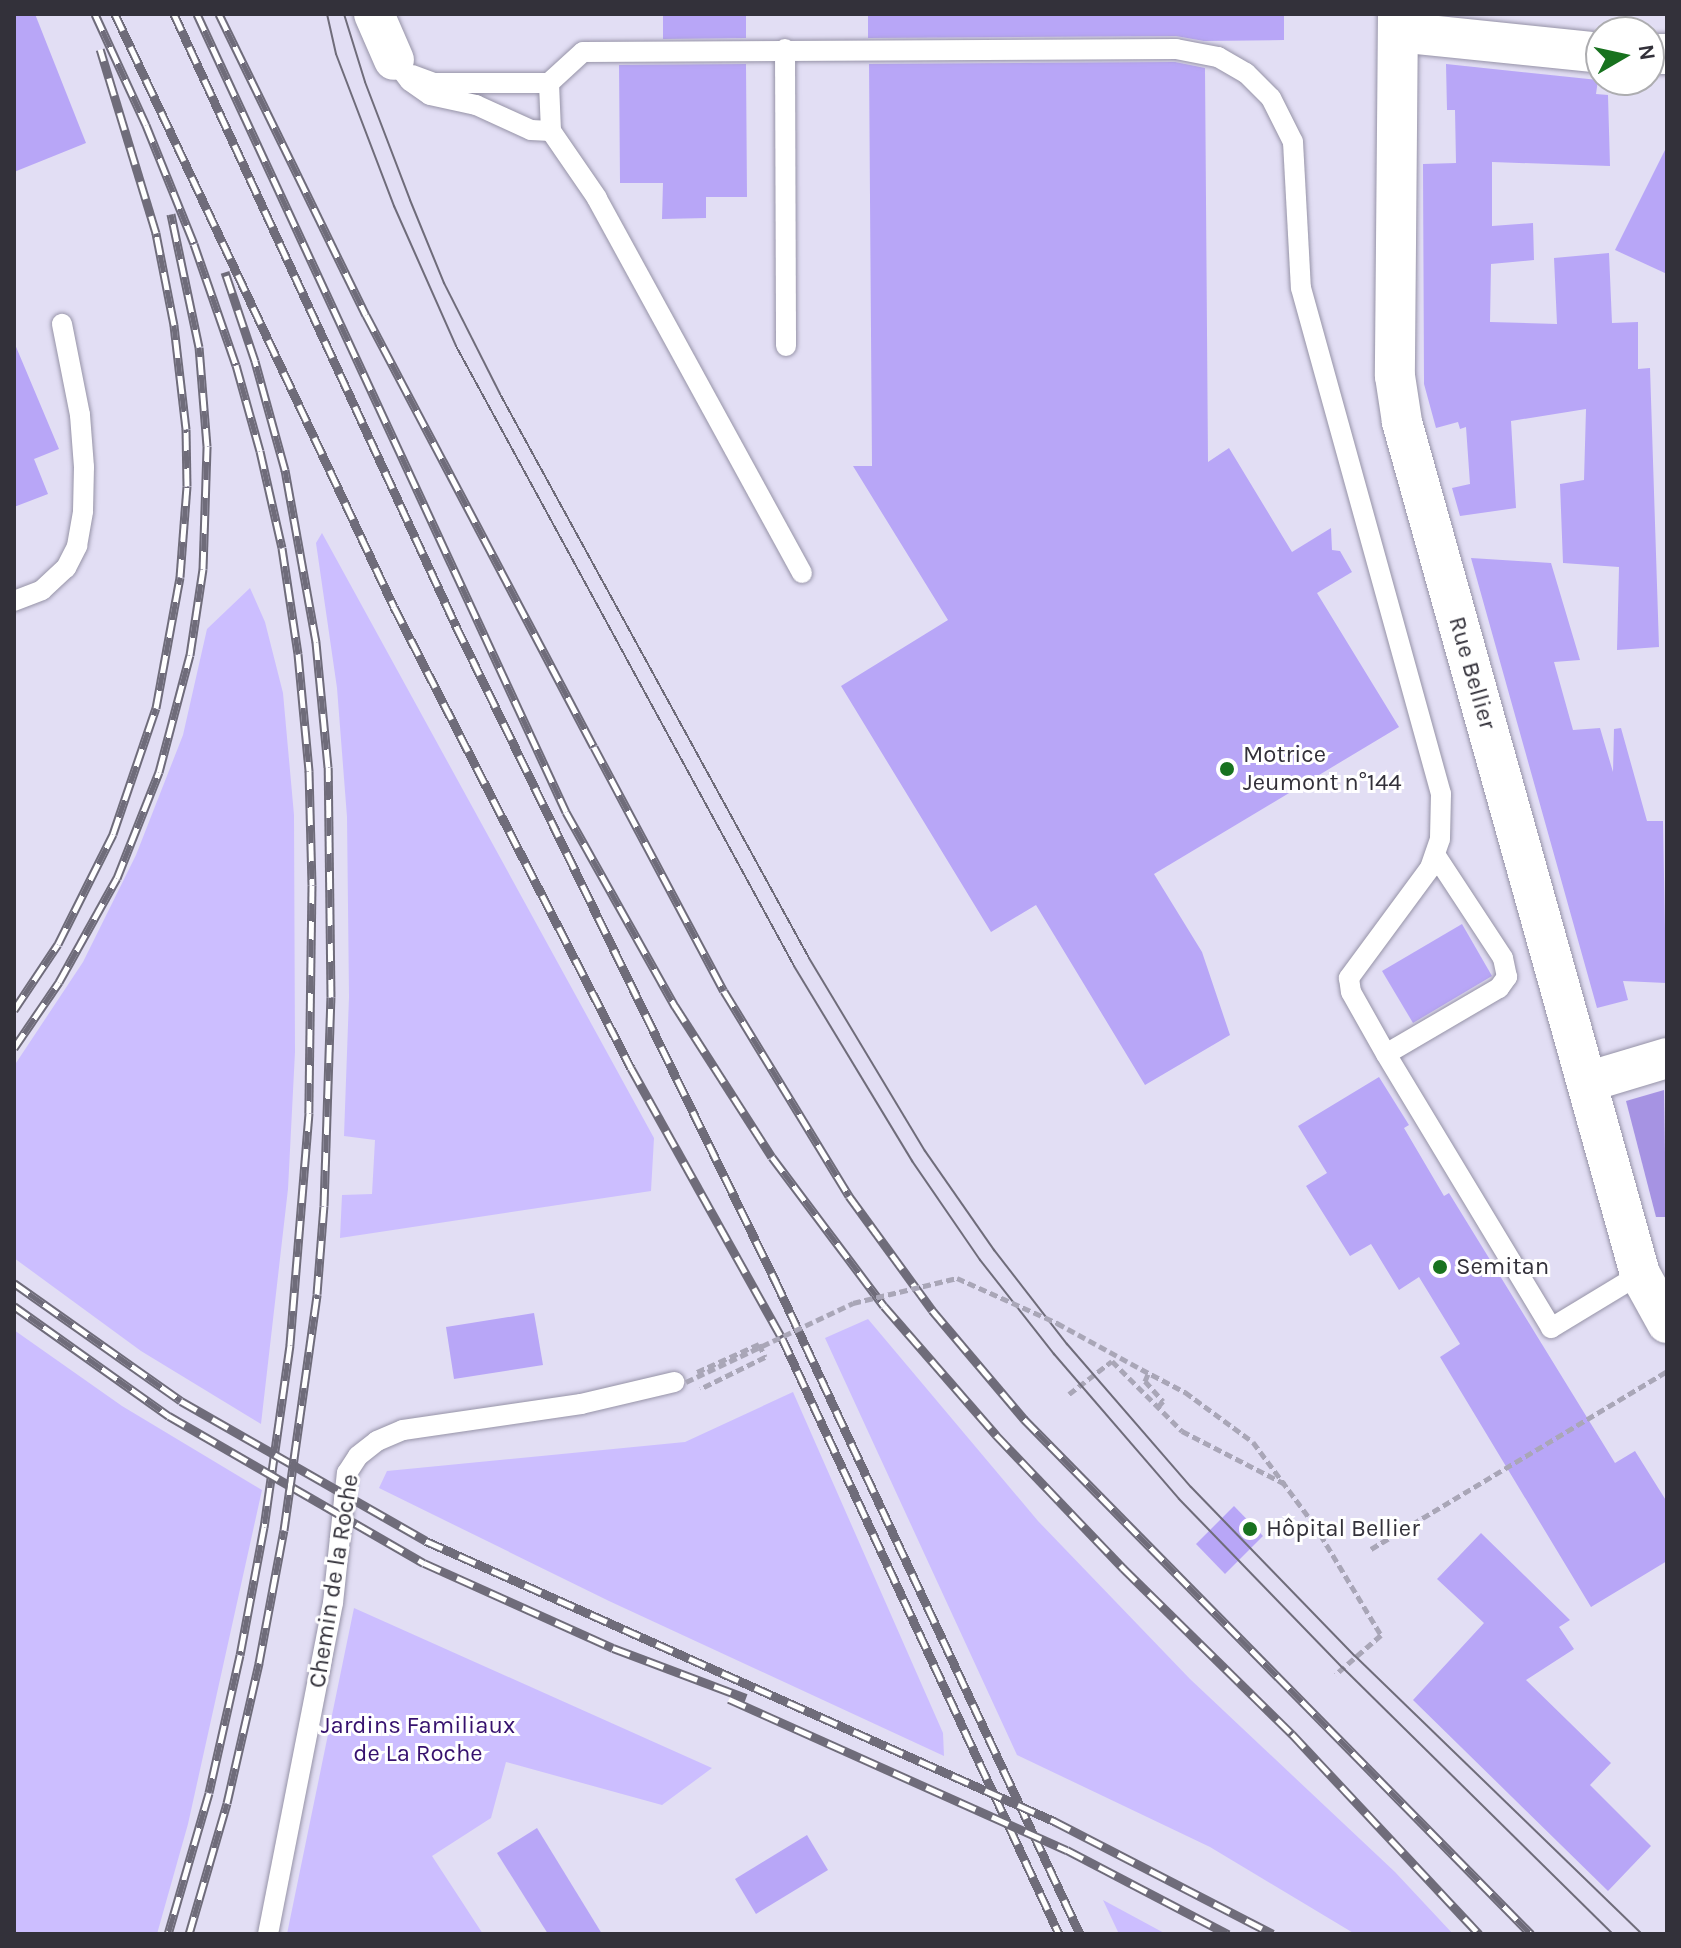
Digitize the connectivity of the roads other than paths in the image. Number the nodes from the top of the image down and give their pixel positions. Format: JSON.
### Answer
{"nodes":[{"id":1,"x":374,"y":14,"type":"edge"},
{"id":2,"x":1398,"y":23,"type":"edge"},
{"id":3,"x":785,"y":49,"type":"junction"},
{"id":4,"x":1585,"y":51,"type":"edge"},
{"id":5,"x":394,"y":60,"type":"junction"},
{"id":6,"x":549,"y":83,"type":"junction"},
{"id":7,"x":551,"y":131,"type":"junction"},
{"id":8,"x":62,"y":324,"type":"dead end"},
{"id":9,"x":786,"y":346,"type":"dead end"},
{"id":10,"x":802,"y":573,"type":"dead end"},
{"id":11,"x":14,"y":601,"type":"edge"},
{"id":12,"x":1436,"y":856,"type":"junction"},
{"id":13,"x":1386,"y":1054,"type":"junction"},
{"id":14,"x":1667,"y":1058,"type":"edge"},
{"id":15,"x":1587,"y":1082,"type":"junction"},
{"id":16,"x":1640,"y":1274,"type":"junction"},
{"id":17,"x":1664,"y":1319,"type":"edge"},
{"id":18,"x":674,"y":1382,"type":"road end"},
{"id":19,"x":268,"y":1934,"type":"edge"}],
"edges":[{"from":1,"to":5,"type":"street"},
{"from":2,"to":4,"type":"street"},
{"from":2,"to":15,"type":"street","name":"Rue Bellier"},
{"from":3,"to":6,"type":"lane"},
{"from":3,"to":9,"type":"lane"},
{"from":3,"to":12,"type":"lane"},
{"from":5,"to":6,"type":"lane"},
{"from":5,"to":7,"type":"lane"},
{"from":6,"to":7,"type":"lane"},
{"from":7,"to":10,"type":"lane"},
{"from":8,"to":11,"type":"lane"},
{"from":12,"to":13,"type":"lane"},
{"from":12,"to":13,"type":"lane"},
{"from":13,"to":16,"type":"lane"},
{"from":14,"to":15,"type":"street"},
{"from":15,"to":16,"type":"street","name":"Rue Bellier"},
{"from":16,"to":17,"type":"street","name":"Rue Bellier"},
{"from":18,"to":19,"type":"lane","name":"Chemin de la Roche"}]}
